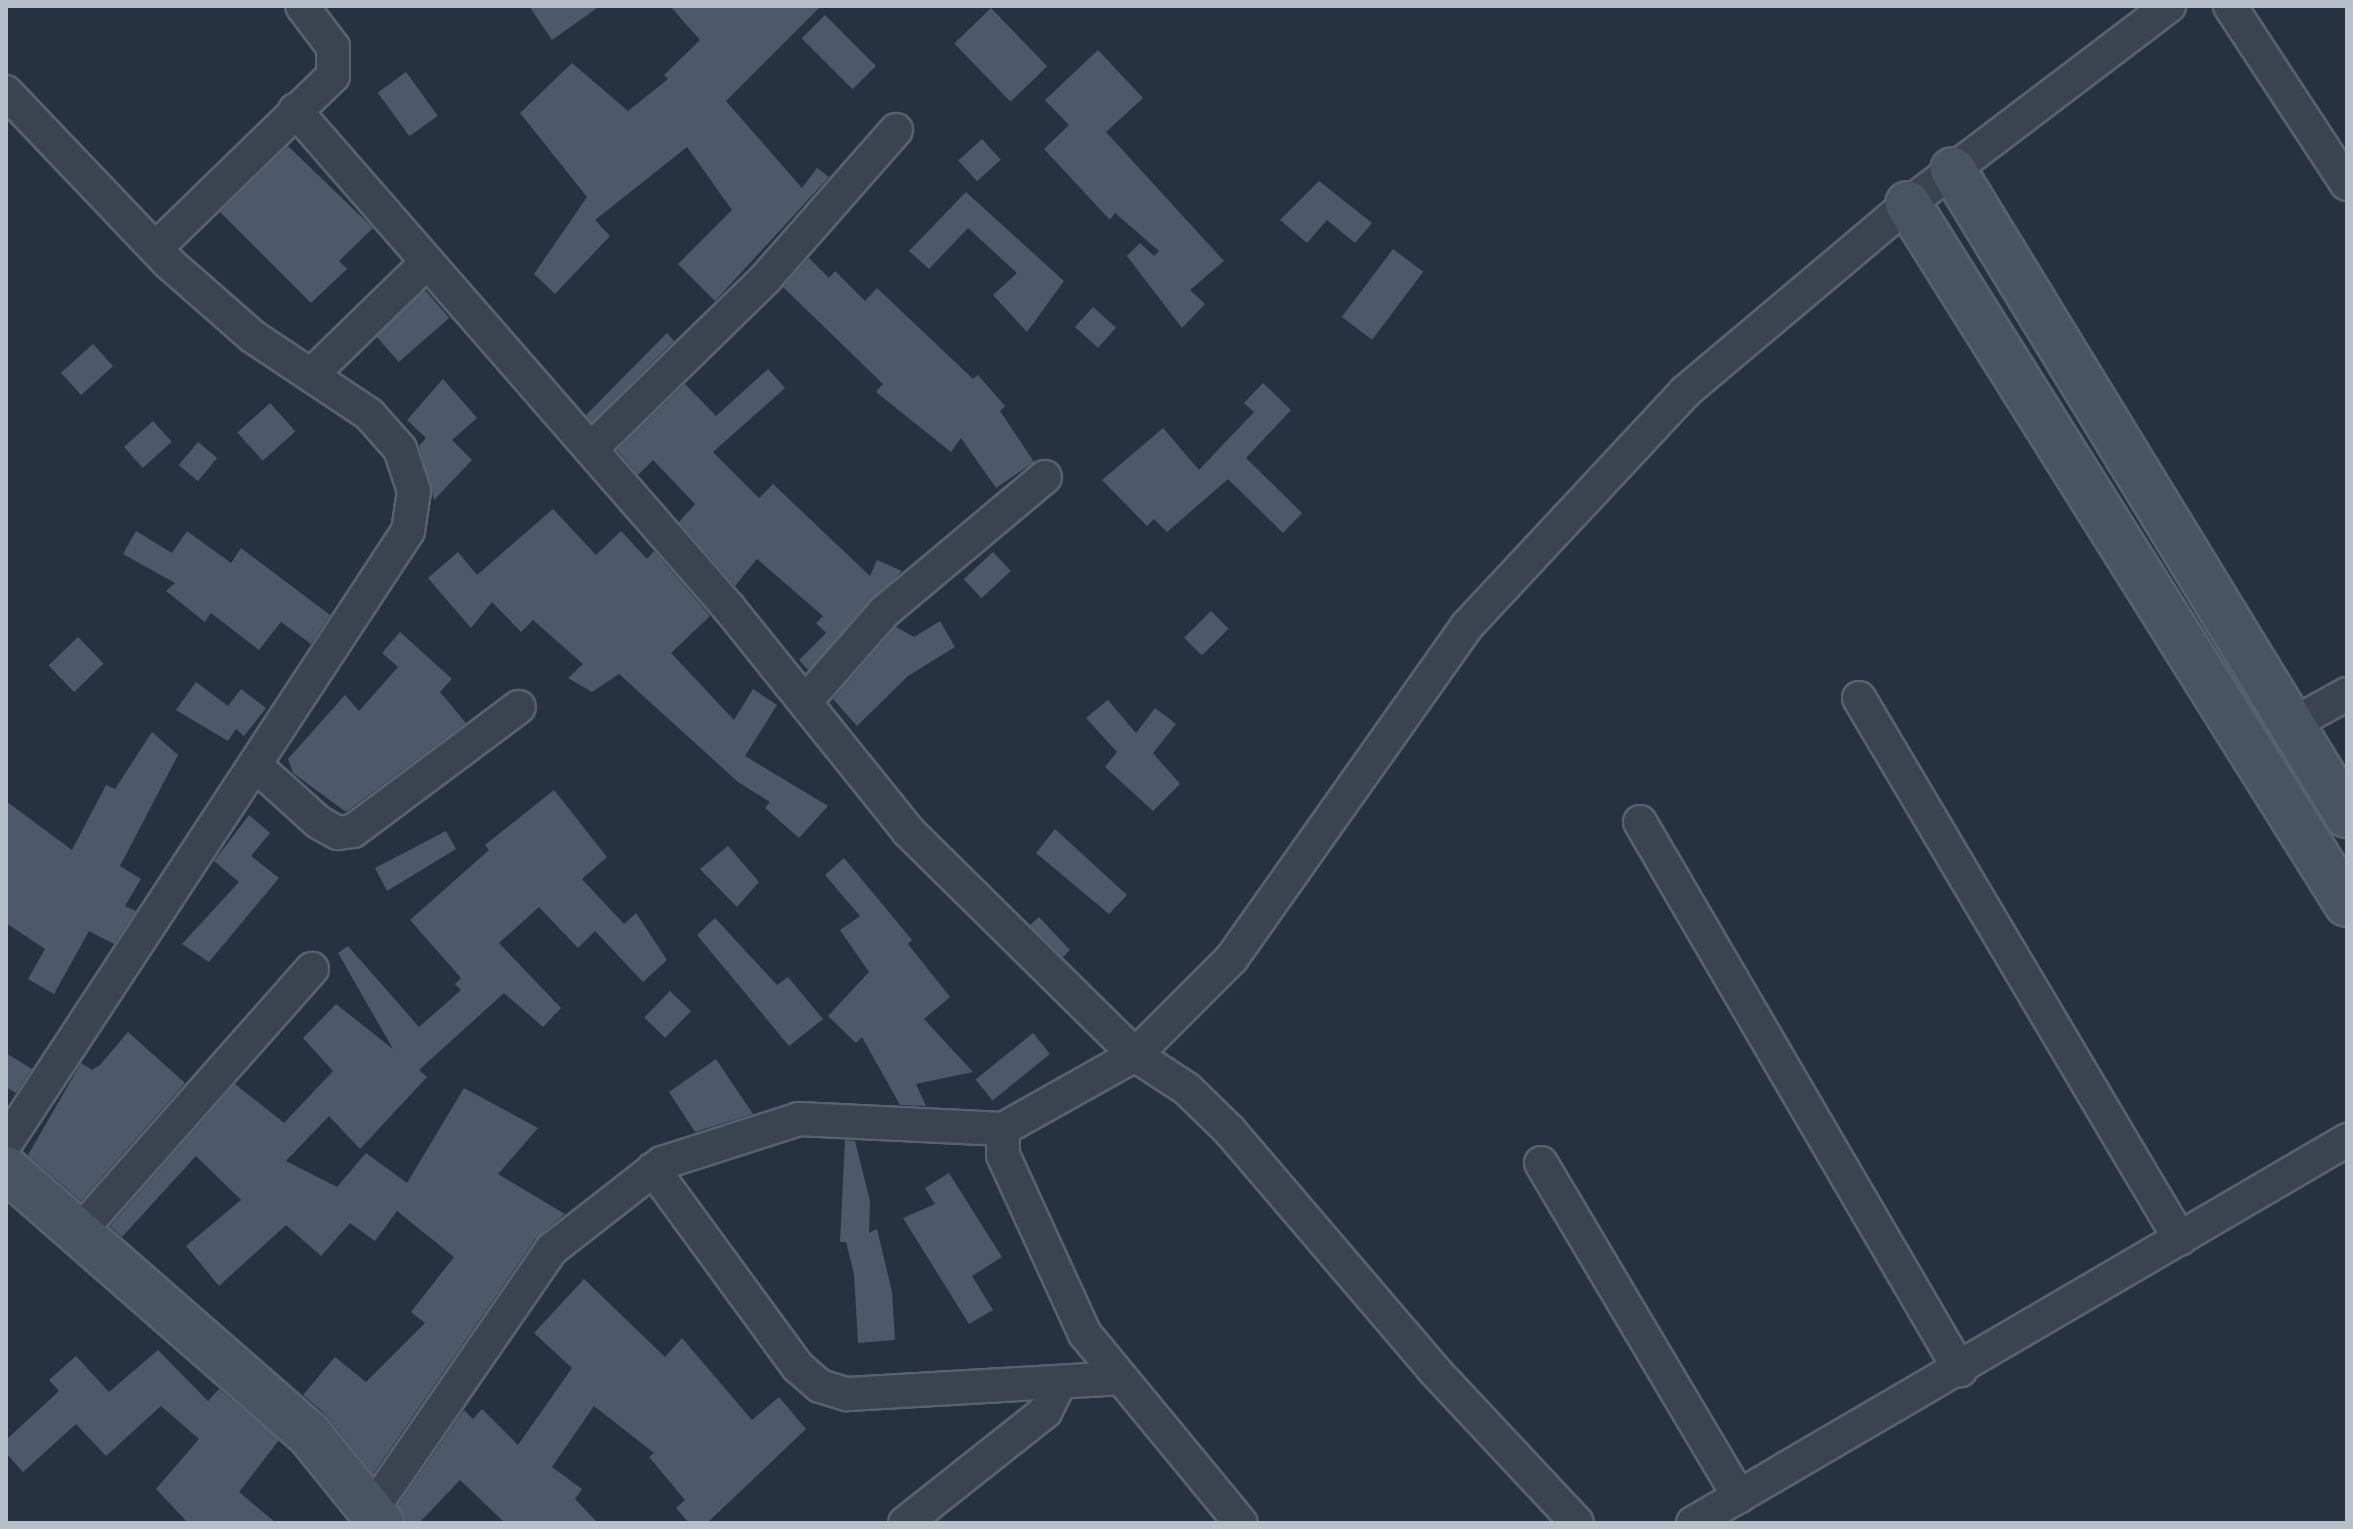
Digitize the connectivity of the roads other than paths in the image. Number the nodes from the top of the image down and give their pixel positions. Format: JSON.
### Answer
{"nodes":[{"id":1,"x":302,"y":6,"type":"edge"},
{"id":2,"x":2169,"y":6,"type":"edge"},
{"id":3,"x":2230,"y":6,"type":"edge"},
{"id":4,"x":6,"y":92,"type":"edge"},
{"id":5,"x":295,"y":110,"type":"junction"},
{"id":6,"x":896,"y":130,"type":"dead end"},
{"id":7,"x":1953,"y":170,"type":"junction"},
{"id":8,"x":2347,"y":184,"type":"edge"},
{"id":9,"x":1908,"y":204,"type":"junction"},
{"id":10,"x":156,"y":248,"type":"junction"},
{"id":11,"x":427,"y":262,"type":"junction"},
{"id":12,"x":311,"y":375,"type":"junction"},
{"id":13,"x":591,"y":449,"type":"junction"},
{"id":14,"x":1045,"y":477,"type":"dead end"},
{"id":15,"x":2347,"y":694,"type":"edge"},
{"id":16,"x":1859,"y":698,"type":"dead end"},
{"id":17,"x":805,"y":702,"type":"junction"},
{"id":18,"x":519,"y":707,"type":"dead end"},
{"id":19,"x":2291,"y":725,"type":"junction"},
{"id":20,"x":255,"y":765,"type":"junction"},
{"id":21,"x":2347,"y":815,"type":"edge"},
{"id":22,"x":1640,"y":822,"type":"dead end"},
{"id":23,"x":2347,"y":904,"type":"edge"},
{"id":24,"x":312,"y":969,"type":"dead end"},
{"id":25,"x":1135,"y":1055,"type":"junction"},
{"id":26,"x":1003,"y":1129,"type":"junction"},
{"id":27,"x":2347,"y":1140,"type":"edge"},
{"id":28,"x":6,"y":1143,"type":"edge"},
{"id":29,"x":1541,"y":1163,"type":"dead end"},
{"id":30,"x":6,"y":1169,"type":"edge"},
{"id":31,"x":653,"y":1169,"type":"junction"},
{"id":32,"x":80,"y":1231,"type":"junction"},
{"id":33,"x":2180,"y":1239,"type":"junction"},
{"id":34,"x":1960,"y":1370,"type":"junction"},
{"id":35,"x":1121,"y":1378,"type":"junction"},
{"id":36,"x":1060,"y":1382,"type":"junction"},
{"id":37,"x":1739,"y":1497,"type":"junction"},
{"id":38,"x":376,"y":1517,"type":"edge"},
{"id":39,"x":905,"y":1523,"type":"edge"},
{"id":40,"x":1241,"y":1523,"type":"edge"},
{"id":41,"x":1577,"y":1523,"type":"edge"},
{"id":42,"x":1693,"y":1523,"type":"edge"}],
"edges":[{"from":1,"to":5,"type":"street"},
{"from":2,"to":7,"type":"street"},
{"from":3,"to":8,"type":"street"},
{"from":4,"to":10,"type":"street"},
{"from":5,"to":10,"type":"street"},
{"from":5,"to":11,"type":"street"},
{"from":6,"to":13,"type":"street"},
{"from":7,"to":9,"type":"street"},
{"from":7,"to":19,"type":"street"},
{"from":9,"to":23,"type":"street"},
{"from":9,"to":25,"type":"street"},
{"from":10,"to":12,"type":"street"},
{"from":11,"to":12,"type":"street"},
{"from":11,"to":13,"type":"street"},
{"from":12,"to":20,"type":"street"},
{"from":13,"to":17,"type":"street"},
{"from":14,"to":17,"type":"street"},
{"from":15,"to":19,"type":"street"},
{"from":16,"to":33,"type":"street"},
{"from":17,"to":25,"type":"street"},
{"from":18,"to":20,"type":"street"},
{"from":19,"to":21,"type":"street"},
{"from":20,"to":28,"type":"street"},
{"from":22,"to":34,"type":"street"},
{"from":24,"to":32,"type":"street"},
{"from":25,"to":26,"type":"street"},
{"from":25,"to":41,"type":"street"},
{"from":26,"to":31,"type":"street"},
{"from":26,"to":35,"type":"street"},
{"from":27,"to":33,"type":"street"},
{"from":29,"to":37,"type":"street"},
{"from":30,"to":32,"type":"street"},
{"from":31,"to":36,"type":"street"},
{"from":31,"to":38,"type":"street"},
{"from":32,"to":38,"type":"street"},
{"from":33,"to":34,"type":"street"},
{"from":34,"to":37,"type":"street"},
{"from":35,"to":36,"type":"street"},
{"from":35,"to":40,"type":"street"},
{"from":36,"to":39,"type":"street"},
{"from":37,"to":42,"type":"street"}]}
